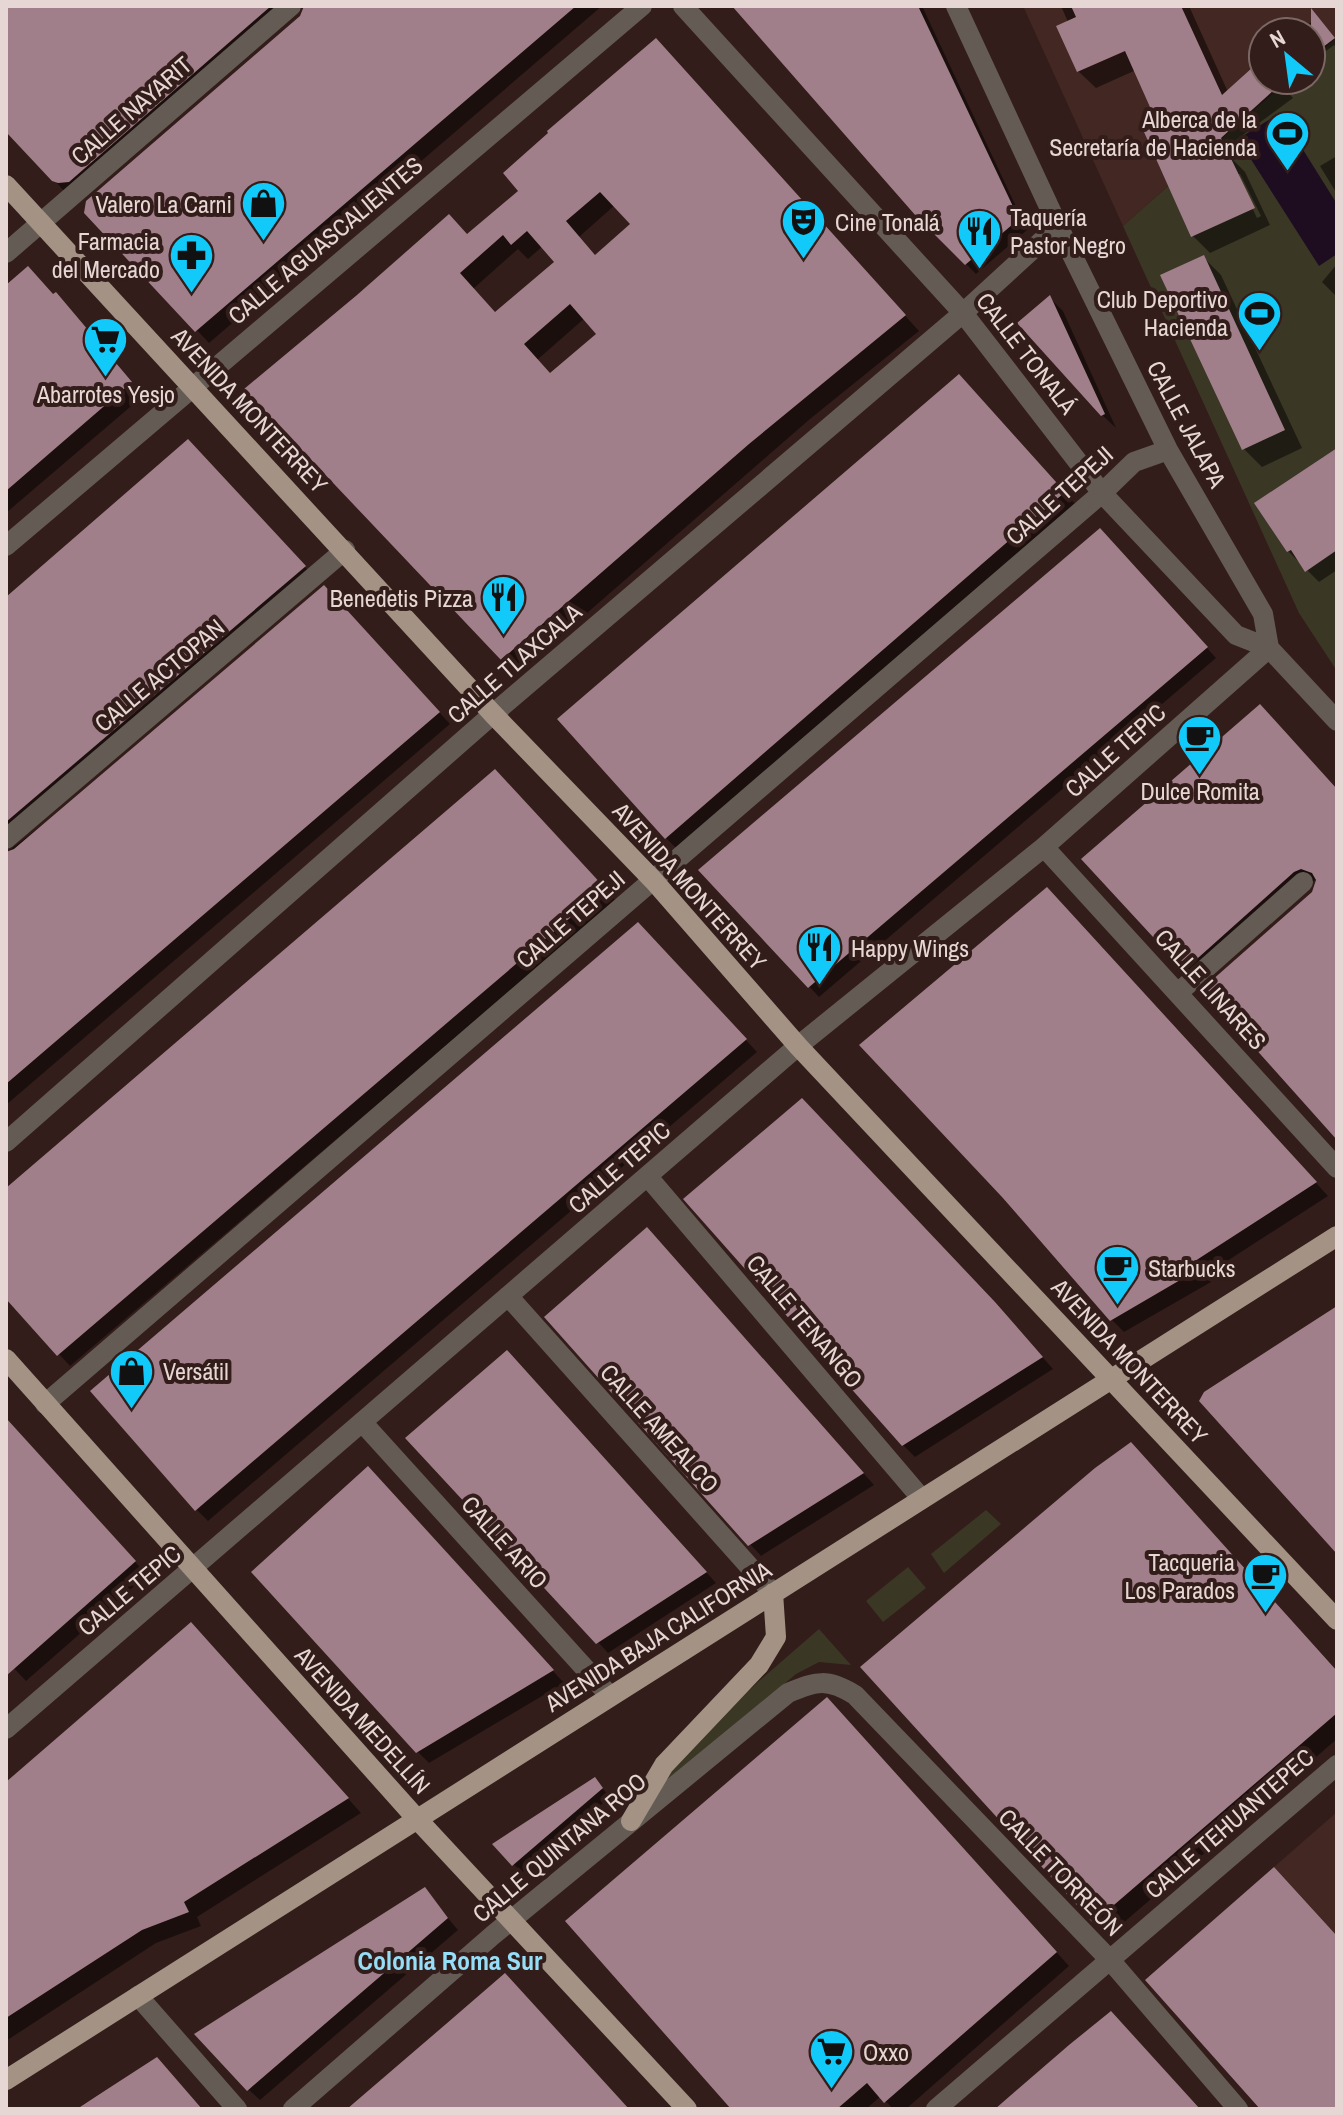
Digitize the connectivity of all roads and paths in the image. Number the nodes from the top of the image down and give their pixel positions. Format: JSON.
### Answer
{"nodes":[{"id":1,"x":291,"y":6,"type":"edge"},
{"id":2,"x":642,"y":6,"type":"edge"},
{"id":3,"x":683,"y":6,"type":"edge"},
{"id":4,"x":956,"y":6,"type":"edge"},
{"id":5,"x":6,"y":185,"type":"edge"},
{"id":6,"x":41,"y":223,"type":"junction"},
{"id":7,"x":1058,"y":226,"type":"junction"},
{"id":8,"x":6,"y":253,"type":"edge"},
{"id":9,"x":963,"y":313,"type":"junction"},
{"id":10,"x":192,"y":387,"type":"junction"},
{"id":11,"x":1168,"y":450,"type":"junction"},
{"id":12,"x":1102,"y":493,"type":"junction"},
{"id":13,"x":6,"y":546,"type":"edge"},
{"id":14,"x":345,"y":550,"type":"junction"},
{"id":15,"x":1269,"y":648,"type":"junction"},
{"id":16,"x":493,"y":714,"type":"junction"},
{"id":17,"x":1337,"y":721,"type":"edge"},
{"id":18,"x":6,"y":839,"type":"edge"},
{"id":19,"x":1044,"y":847,"type":"junction"},
{"id":20,"x":654,"y":881,"type":"junction"},
{"id":21,"x":1303,"y":882,"type":"dead end"},
{"id":22,"x":1179,"y":992,"type":"junction"},
{"id":23,"x":798,"y":1046,"type":"junction"},
{"id":24,"x":7,"y":1139,"type":"edge"},
{"id":25,"x":1337,"y":1168,"type":"edge"},
{"id":26,"x":648,"y":1177,"type":"junction"},
{"id":27,"x":1337,"y":1236,"type":"edge"},
{"id":28,"x":508,"y":1296,"type":"junction"},
{"id":29,"x":6,"y":1359,"type":"edge"},
{"id":30,"x":1111,"y":1379,"type":"junction"},
{"id":31,"x":45,"y":1404,"type":"junction"},
{"id":32,"x":362,"y":1422,"type":"junction"},
{"id":33,"x":922,"y":1499,"type":"junction"},
{"id":34,"x":193,"y":1570,"type":"junction"},
{"id":35,"x":773,"y":1593,"type":"junction"},
{"id":36,"x":1337,"y":1620,"type":"edge"},
{"id":37,"x":835,"y":1683,"type":"joint"},
{"id":38,"x":610,"y":1696,"type":"junction"},
{"id":39,"x":10,"y":1718,"type":"edge"},
{"id":40,"x":1337,"y":1765,"type":"edge"},
{"id":41,"x":417,"y":1819,"type":"junction"},
{"id":42,"x":631,"y":1821,"type":"junction"},
{"id":43,"x":510,"y":1921,"type":"junction"},
{"id":44,"x":1110,"y":1960,"type":"junction"},
{"id":45,"x":138,"y":1996,"type":"junction"},
{"id":46,"x":6,"y":2080,"type":"edge"},
{"id":47,"x":237,"y":2109,"type":"edge"},
{"id":48,"x":293,"y":2109,"type":"edge"},
{"id":49,"x":687,"y":2109,"type":"edge"},
{"id":50,"x":936,"y":2109,"type":"edge"},
{"id":51,"x":1238,"y":2109,"type":"edge"}],
"edges":[{"from":1,"to":6,"type":"street","name":"CALLE NAYARIT"},
{"from":2,"to":10,"type":"street","name":"CALLE AGUASCALIENTES"},
{"from":3,"to":9,"type":"street","name":"CALLE TONALÁ"},
{"from":4,"to":7,"type":"street","name":"CALLE JALAPA"},
{"from":5,"to":6,"type":"main road","name":"AVENIDA MONTERREY"},
{"from":6,"to":8,"type":"street","name":"CALLE NAYARIT"},
{"from":6,"to":10,"type":"main road","name":"AVENIDA MONTERREY"},
{"from":7,"to":9,"type":"street","name":"CALLE TLAXCALA"},
{"from":7,"to":11,"type":"street","name":"CALLE JALAPA"},
{"from":9,"to":12,"type":"street","name":"CALLE TONALÁ"},
{"from":9,"to":16,"type":"street","name":"CALLE TLAXCALA"},
{"from":10,"to":13,"type":"street","name":"CALLE AGUASCALIENTES"},
{"from":10,"to":14,"type":"main road","name":"AVENIDA MONTERREY"},
{"from":11,"to":12,"type":"street","name":"CALLE TEPEJI"},
{"from":11,"to":15,"type":"street","name":"CALLE JALAPA"},
{"from":12,"to":15,"type":"street","name":"CALLE TONALÁ"},
{"from":12,"to":20,"type":"street","name":"CALLE TEPEJI"},
{"from":14,"to":16,"type":"main road","name":"AVENIDA MONTERREY"},
{"from":14,"to":18,"type":"street","name":"CALLE ACTOPAN"},
{"from":15,"to":17,"type":"street","name":"CALLE TONALÁ"},
{"from":15,"to":19,"type":"street","name":"CALLE TEPIC"},
{"from":16,"to":20,"type":"main road","name":"AVENIDA MONTERREY"},
{"from":16,"to":24,"type":"street","name":"CALLE TLAXCALA"},
{"from":19,"to":22,"type":"street","name":"CALLE LINARES"},
{"from":19,"to":23,"type":"street","name":"CALLE TEPIC"},
{"from":20,"to":23,"type":"main road","name":"AVENIDA MONTERREY"},
{"from":20,"to":31,"type":"street","name":"CALLE TEPEJI"},
{"from":21,"to":22,"type":"street"},
{"from":22,"to":25,"type":"street","name":"CALLE LINARES"},
{"from":23,"to":26,"type":"street","name":"CALLE TEPIC"},
{"from":23,"to":30,"type":"main road","name":"AVENIDA MONTERREY"},
{"from":26,"to":28,"type":"street","name":"CALLE TEPIC"},
{"from":26,"to":33,"type":"street","name":"CALLE TENANGO"},
{"from":27,"to":30,"type":"main road","name":"AVENIDA BAJA CALIFORNIA"},
{"from":28,"to":32,"type":"street","name":"CALLE TEPIC"},
{"from":28,"to":35,"type":"street","name":"CALLE AMEALCO"},
{"from":29,"to":31,"type":"main road","name":"AVENIDA MEDELLÍN"},
{"from":30,"to":33,"type":"main road","name":"AVENIDA BAJA CALIFORNIA"},
{"from":30,"to":36,"type":"main road","name":"AVENIDA MONTERREY"},
{"from":31,"to":34,"type":"main road","name":"AVENIDA MEDELLÍN"},
{"from":32,"to":34,"type":"street","name":"CALLE TEPIC"},
{"from":32,"to":38,"type":"street","name":"CALLE ARIO"},
{"from":33,"to":35,"type":"main road","name":"AVENIDA BAJA CALIFORNIA"},
{"from":34,"to":39,"type":"street","name":"CALLE TEPIC"},
{"from":34,"to":41,"type":"main road","name":"AVENIDA MEDELLÍN"},
{"from":35,"to":38,"type":"main road","name":"AVENIDA BAJA CALIFORNIA"},
{"from":35,"to":42,"type":"main road"},
{"from":37,"to":42,"type":"street","name":"CALLE QUINTANA ROO"},
{"from":37,"to":44,"type":"street","name":"CALLE TORREÓN"},
{"from":38,"to":41,"type":"main road","name":"AVENIDA BAJA CALIFORNIA"},
{"from":40,"to":44,"type":"street","name":"CALLE TEHUANTEPEC"},
{"from":41,"to":43,"type":"main road","name":"AVENIDA MEDELLÍN"},
{"from":41,"to":45,"type":"main road","name":"AVENIDA BAJA CALIFORNIA"},
{"from":42,"to":43,"type":"street","name":"CALLE QUINTANA ROO"},
{"from":43,"to":48,"type":"street","name":"CALLE QUINTANA ROO"},
{"from":43,"to":49,"type":"main road","name":"AVENIDA MEDELLÍN"},
{"from":44,"to":50,"type":"street","name":"CALLE TEHUANTEPEC"},
{"from":44,"to":51,"type":"street","name":"CALLE TORREÓN"},
{"from":45,"to":46,"type":"main road","name":"AVENIDA BAJA CALIFORNIA"},
{"from":45,"to":47,"type":"street"}]}
